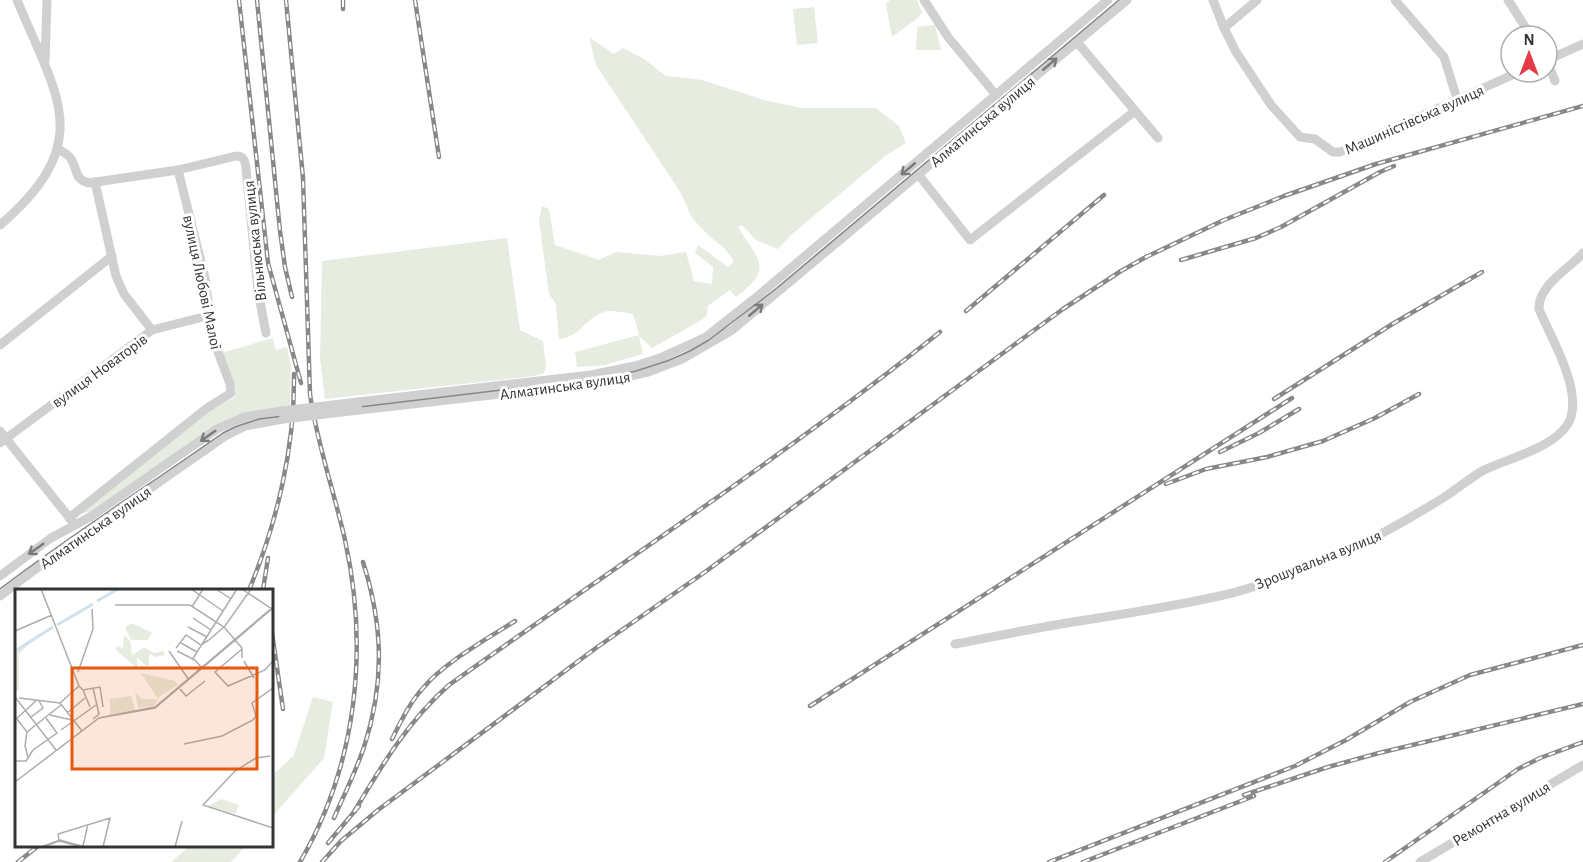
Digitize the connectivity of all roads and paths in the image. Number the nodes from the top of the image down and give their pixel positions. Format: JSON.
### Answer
{"nodes":[{"id":1,"x":17,"y":0,"type":"edge"},
{"id":2,"x":47,"y":0,"type":"edge"},
{"id":3,"x":924,"y":0,"type":"edge"},
{"id":4,"x":1108,"y":0,"type":"edge"},
{"id":5,"x":1127,"y":0,"type":"edge"},
{"id":6,"x":1213,"y":0,"type":"edge"},
{"id":7,"x":1257,"y":0,"type":"edge"},
{"id":8,"x":1395,"y":0,"type":"edge"},
{"id":9,"x":1508,"y":0,"type":"edge"},
{"id":10,"x":1523,"y":24,"type":"edge"},
{"id":11,"x":1224,"y":28,"type":"junction"},
{"id":12,"x":1077,"y":42,"type":"junction"},
{"id":13,"x":1583,"y":44,"type":"edge"},
{"id":14,"x":1559,"y":55,"type":"edge"},
{"id":15,"x":45,"y":66,"type":"junction"},
{"id":16,"x":1499,"y":81,"type":"edge"},
{"id":17,"x":996,"y":95,"type":"junction"},
{"id":18,"x":1457,"y":99,"type":"junction"},
{"id":19,"x":1135,"y":111,"type":"junction"},
{"id":20,"x":1158,"y":138,"type":"dead end"},
{"id":21,"x":58,"y":149,"type":"junction"},
{"id":22,"x":178,"y":170,"type":"junction"},
{"id":23,"x":918,"y":174,"type":"junction"},
{"id":24,"x":95,"y":182,"type":"junction"},
{"id":25,"x":0,"y":225,"type":"edge"},
{"id":26,"x":1583,"y":253,"type":"edge"},
{"id":27,"x":112,"y":256,"type":"junction"},
{"id":28,"x":207,"y":316,"type":"junction"},
{"id":29,"x":152,"y":330,"type":"junction"},
{"id":30,"x":266,"y":333,"type":"dead end"},
{"id":31,"x":0,"y":345,"type":"edge"},
{"id":32,"x":231,"y":393,"type":"joint"},
{"id":33,"x":358,"y":406,"type":"junction"},
{"id":34,"x":282,"y":415,"type":"junction"},
{"id":35,"x":2,"y":438,"type":"edge"},
{"id":36,"x":72,"y":521,"type":"junction"},
{"id":37,"x":83,"y":535,"type":"junction"},
{"id":38,"x":0,"y":576,"type":"edge"},
{"id":39,"x":0,"y":596,"type":"edge"},
{"id":40,"x":955,"y":644,"type":"dead end"},
{"id":41,"x":1583,"y":765,"type":"edge"},
{"id":42,"x":1420,"y":862,"type":"edge"}],
"edges":[{"from":1,"to":15,"type":"street"},
{"from":2,"to":15,"type":"street"},
{"from":3,"to":17,"type":"street"},
{"from":4,"to":17,"type":"street","name":"Алматинська вулиця"},
{"from":5,"to":12,"type":"street","name":"Алматинська вулиця"},
{"from":6,"to":11,"type":"street","name":"Машиністівська вулиця"},
{"from":7,"to":11,"type":"street"},
{"from":8,"to":18,"type":"street"},
{"from":9,"to":10,"type":"street"},
{"from":11,"to":18,"type":"street","name":"Машиністівська вулиця"},
{"from":12,"to":19,"type":"street"},
{"from":23,"to":12,"type":"street","name":"Алматинська вулиця","one_way":true},
{"from":13,"to":14,"type":"street"},
{"from":15,"to":21,"type":"street"},
{"from":16,"to":18,"type":"street","name":"Машиністівська вулиця"},
{"from":17,"to":33,"type":"street","name":"Алматинська вулиця","one_way":true},
{"from":19,"to":20,"type":"street"},
{"from":19,"to":23,"type":"street"},
{"from":21,"to":24,"type":"street"},
{"from":21,"to":25,"type":"street"},
{"from":22,"to":24,"type":"street"},
{"from":22,"to":28,"type":"street","name":"вулиця Любові Малої"},
{"from":22,"to":30,"type":"street","name":"Вільнюська вулиця"},
{"from":33,"to":23,"type":"street","name":"Алматинська вулиця","one_way":true},
{"from":24,"to":27,"type":"street"},
{"from":26,"to":40,"type":"street","name":"Зрошувальна вулиця"},
{"from":27,"to":29,"type":"street"},
{"from":27,"to":31,"type":"street"},
{"from":28,"to":29,"type":"street","name":"вулиця Новаторів"},
{"from":28,"to":32,"type":"street","name":"вулиця Любові Малої"},
{"from":29,"to":35,"type":"street","name":"вулиця Новаторів"},
{"from":32,"to":36,"type":"street","name":"Алматинська вулиця"},
{"from":33,"to":34,"type":"street","name":"Алматинська вулиця","bridge":true},
{"from":34,"to":36,"type":"street","name":"Алматинська вулиця","one_way":true},
{"from":34,"to":37,"type":"street","name":"Алматинська вулиця"},
{"from":35,"to":36,"type":"street"},
{"from":36,"to":37,"type":"street"},
{"from":36,"to":38,"type":"street","name":"Алматинська вулиця","one_way":true},
{"from":37,"to":39,"type":"street","name":"Алматинська вулиця"},
{"from":41,"to":42,"type":"street","name":"Ремонтна вулиця"}]}
